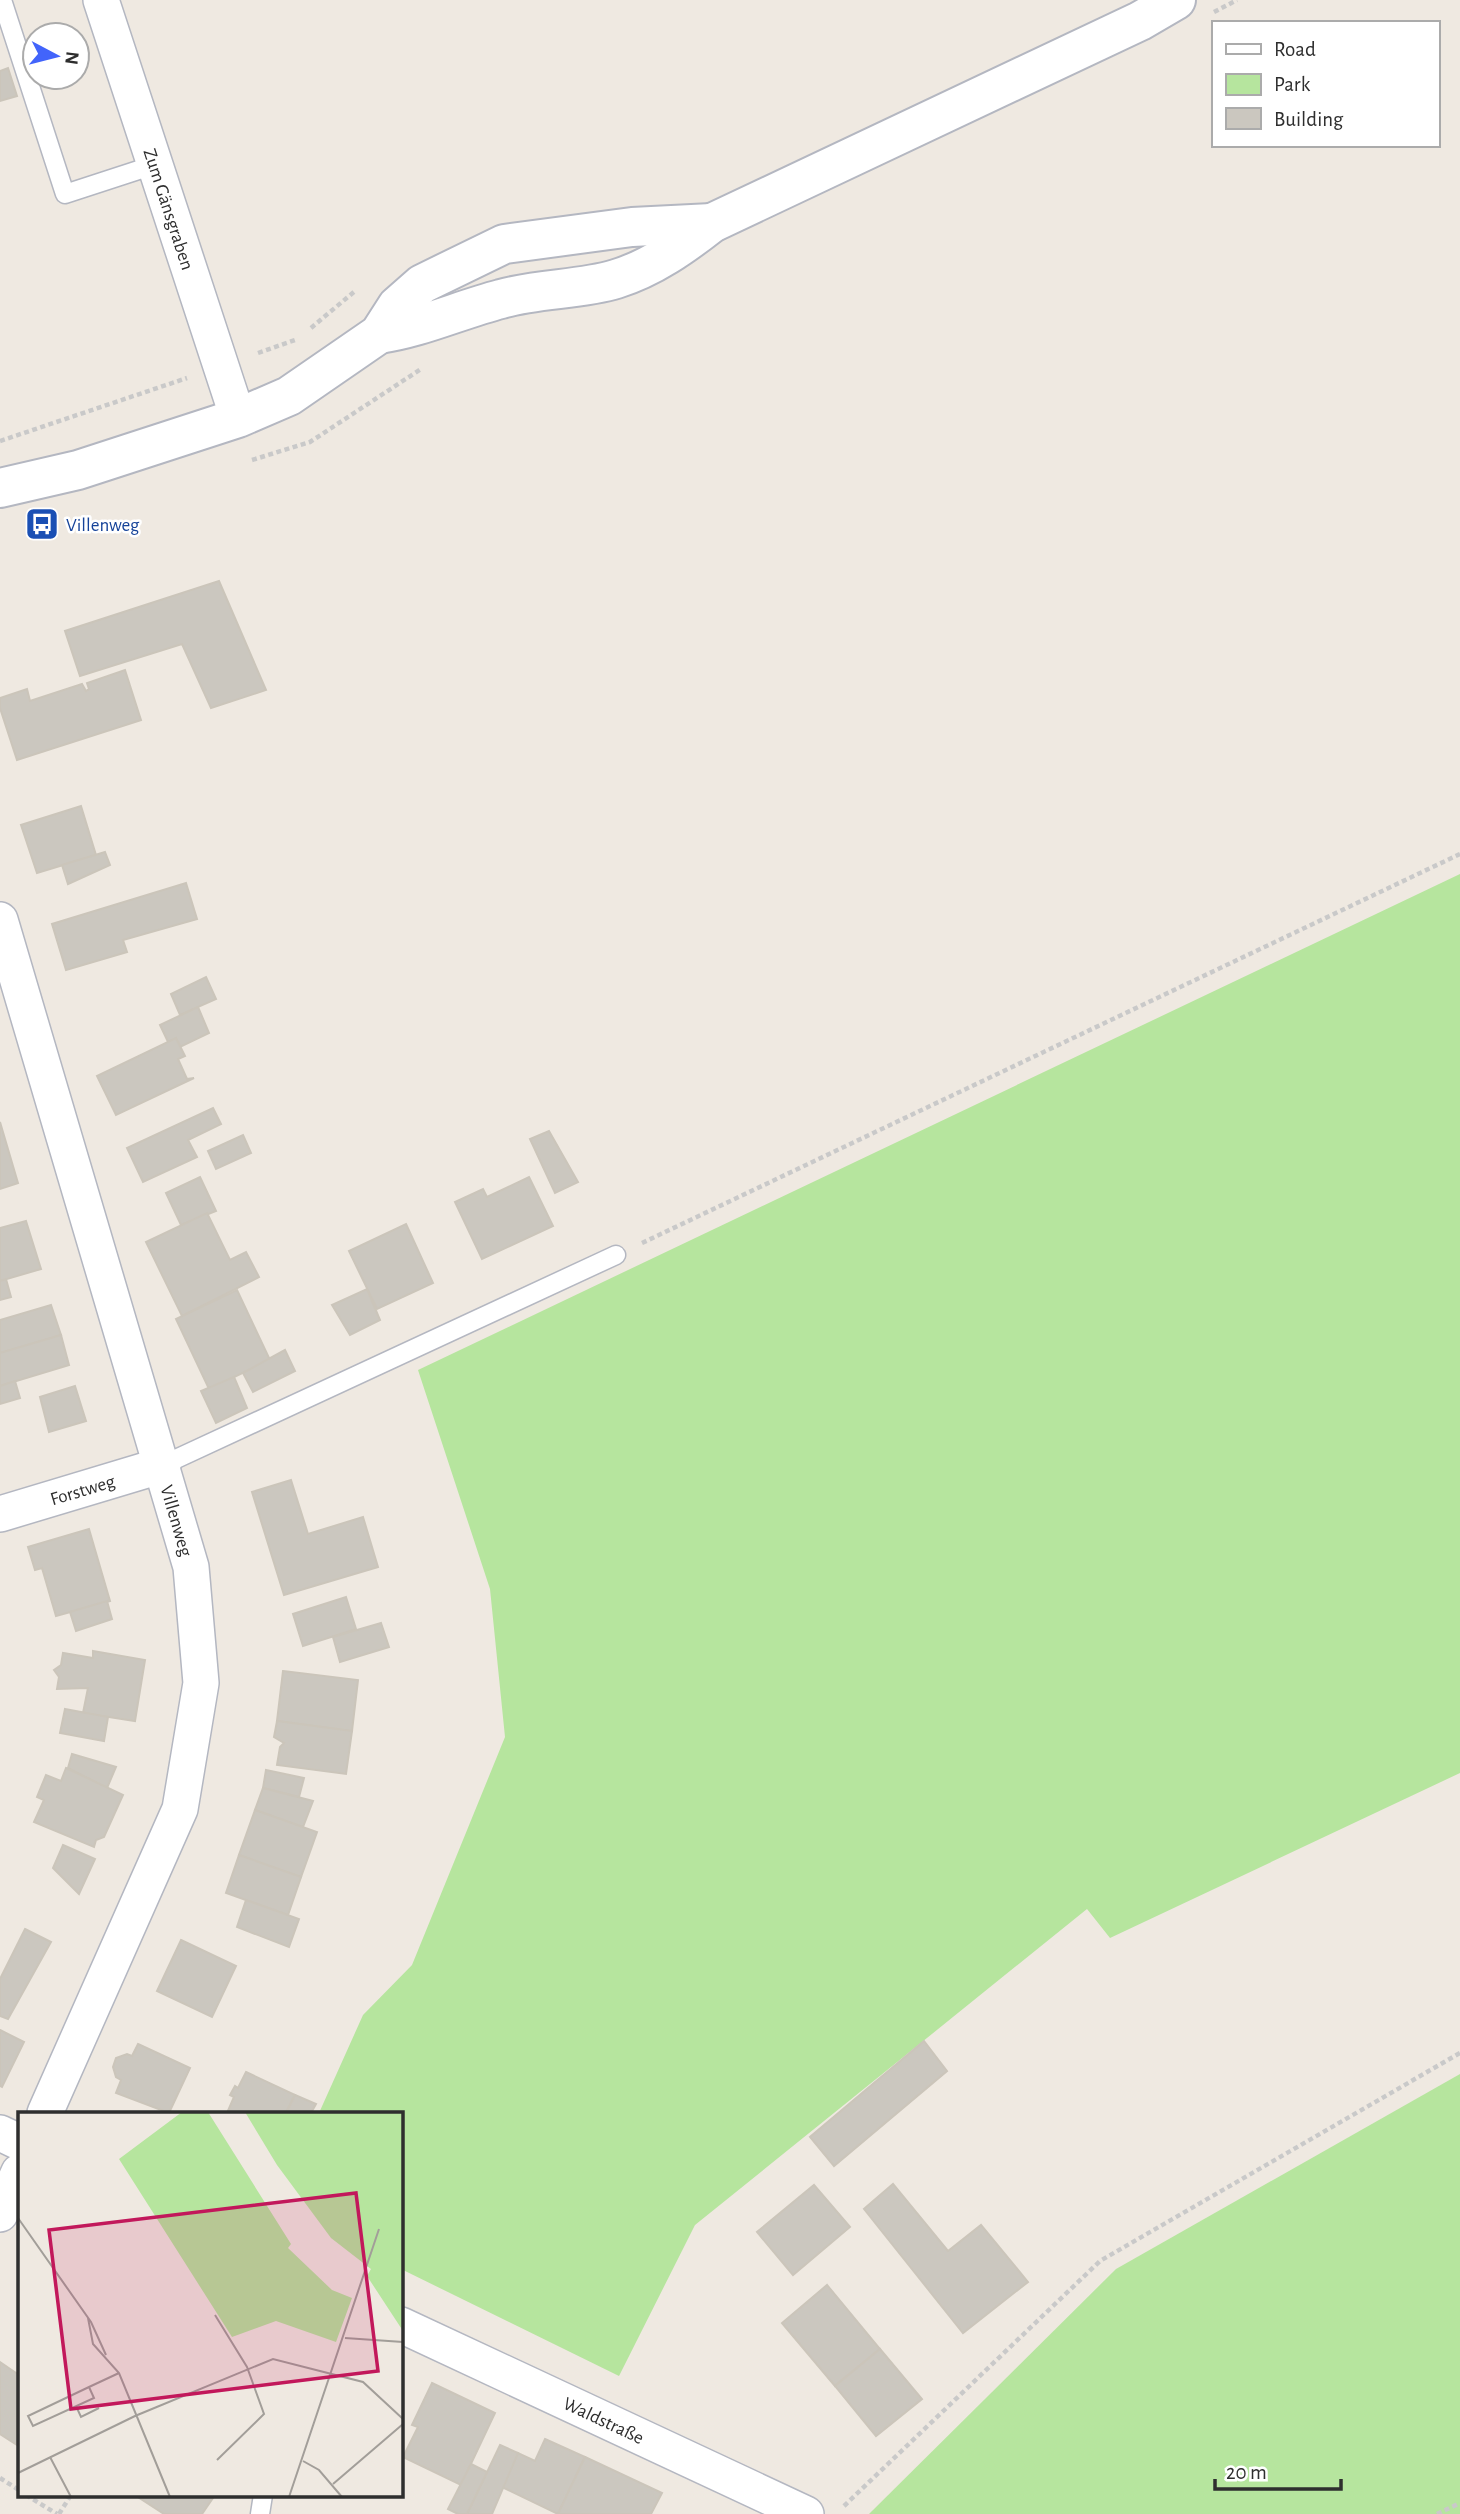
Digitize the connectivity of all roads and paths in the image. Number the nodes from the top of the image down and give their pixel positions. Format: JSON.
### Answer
{"nodes":[{"id":1,"x":2,"y":0,"type":"edge"},
{"id":2,"x":101,"y":0,"type":"edge"},
{"id":3,"x":1175,"y":0,"type":"edge"},
{"id":4,"x":8,"y":44,"type":"edge"},
{"id":5,"x":157,"y":164,"type":"junction"},
{"id":6,"x":712,"y":223,"type":"junction"},
{"id":7,"x":379,"y":334,"type":"junction"},
{"id":8,"x":238,"y":418,"type":"junction"},
{"id":9,"x":0,"y":488,"type":"edge"},
{"id":10,"x":1460,"y":854,"type":"edge"},
{"id":11,"x":0,"y":920,"type":"edge"},
{"id":12,"x":616,"y":1255,"type":"joint"},
{"id":13,"x":163,"y":1465,"type":"junction"},
{"id":14,"x":0,"y":1514,"type":"edge"},
{"id":15,"x":1460,"y":2053,"type":"edge"},
{"id":16,"x":46,"y":2112,"type":"edge"},
{"id":17,"x":0,"y":2133,"type":"edge"},
{"id":18,"x":18,"y":2142,"type":"edge"},
{"id":19,"x":18,"y":2174,"type":"edge"},
{"id":20,"x":0,"y":2214,"type":"edge"},
{"id":21,"x":402,"y":2325,"type":"edge"},
{"id":22,"x":0,"y":2478,"type":"edge"},
{"id":23,"x":18,"y":2489,"type":"edge"},
{"id":24,"x":28,"y":2496,"type":"edge"},
{"id":25,"x":70,"y":2496,"type":"edge"},
{"id":26,"x":263,"y":2496,"type":"edge"},
{"id":27,"x":1460,"y":2503,"type":"edge"},
{"id":28,"x":58,"y":2514,"type":"edge"},
{"id":29,"x":260,"y":2514,"type":"edge"},
{"id":30,"x":806,"y":2514,"type":"edge"},
{"id":31,"x":836,"y":2514,"type":"edge"},
{"id":32,"x":1437,"y":2514,"type":"edge"}],
"edges":[{"from":1,"to":4,"type":"lane"},
{"from":2,"to":5,"type":"street","name":"Zum Gänsgraben"},
{"from":3,"to":6,"type":"main road"},
{"from":4,"to":5,"type":"lane"},
{"from":5,"to":8,"type":"street","name":"Zum Gänsgraben"},
{"from":6,"to":7,"type":"main road"},
{"from":6,"to":7,"type":"main road"},
{"from":7,"to":8,"type":"main road"},
{"from":8,"to":9,"type":"main road"},
{"from":10,"to":12,"type":"path"},
{"from":11,"to":13,"type":"street","name":"Villenweg"},
{"from":12,"to":13,"type":"lane"},
{"from":13,"to":14,"type":"street","name":"Forstweg"},
{"from":13,"to":16,"type":"street","name":"Villenweg"},
{"from":15,"to":31,"type":"path"},
{"from":17,"to":18,"type":"street"},
{"from":19,"to":20,"type":"street"},
{"from":21,"to":30,"type":"street","name":"Waldstraße"},
{"from":22,"to":23,"type":"path"},
{"from":24,"to":28,"type":"path"},
{"from":25,"to":28,"type":"path"},
{"from":26,"to":29,"type":"lane"},
{"from":27,"to":32,"type":"path"}]}
